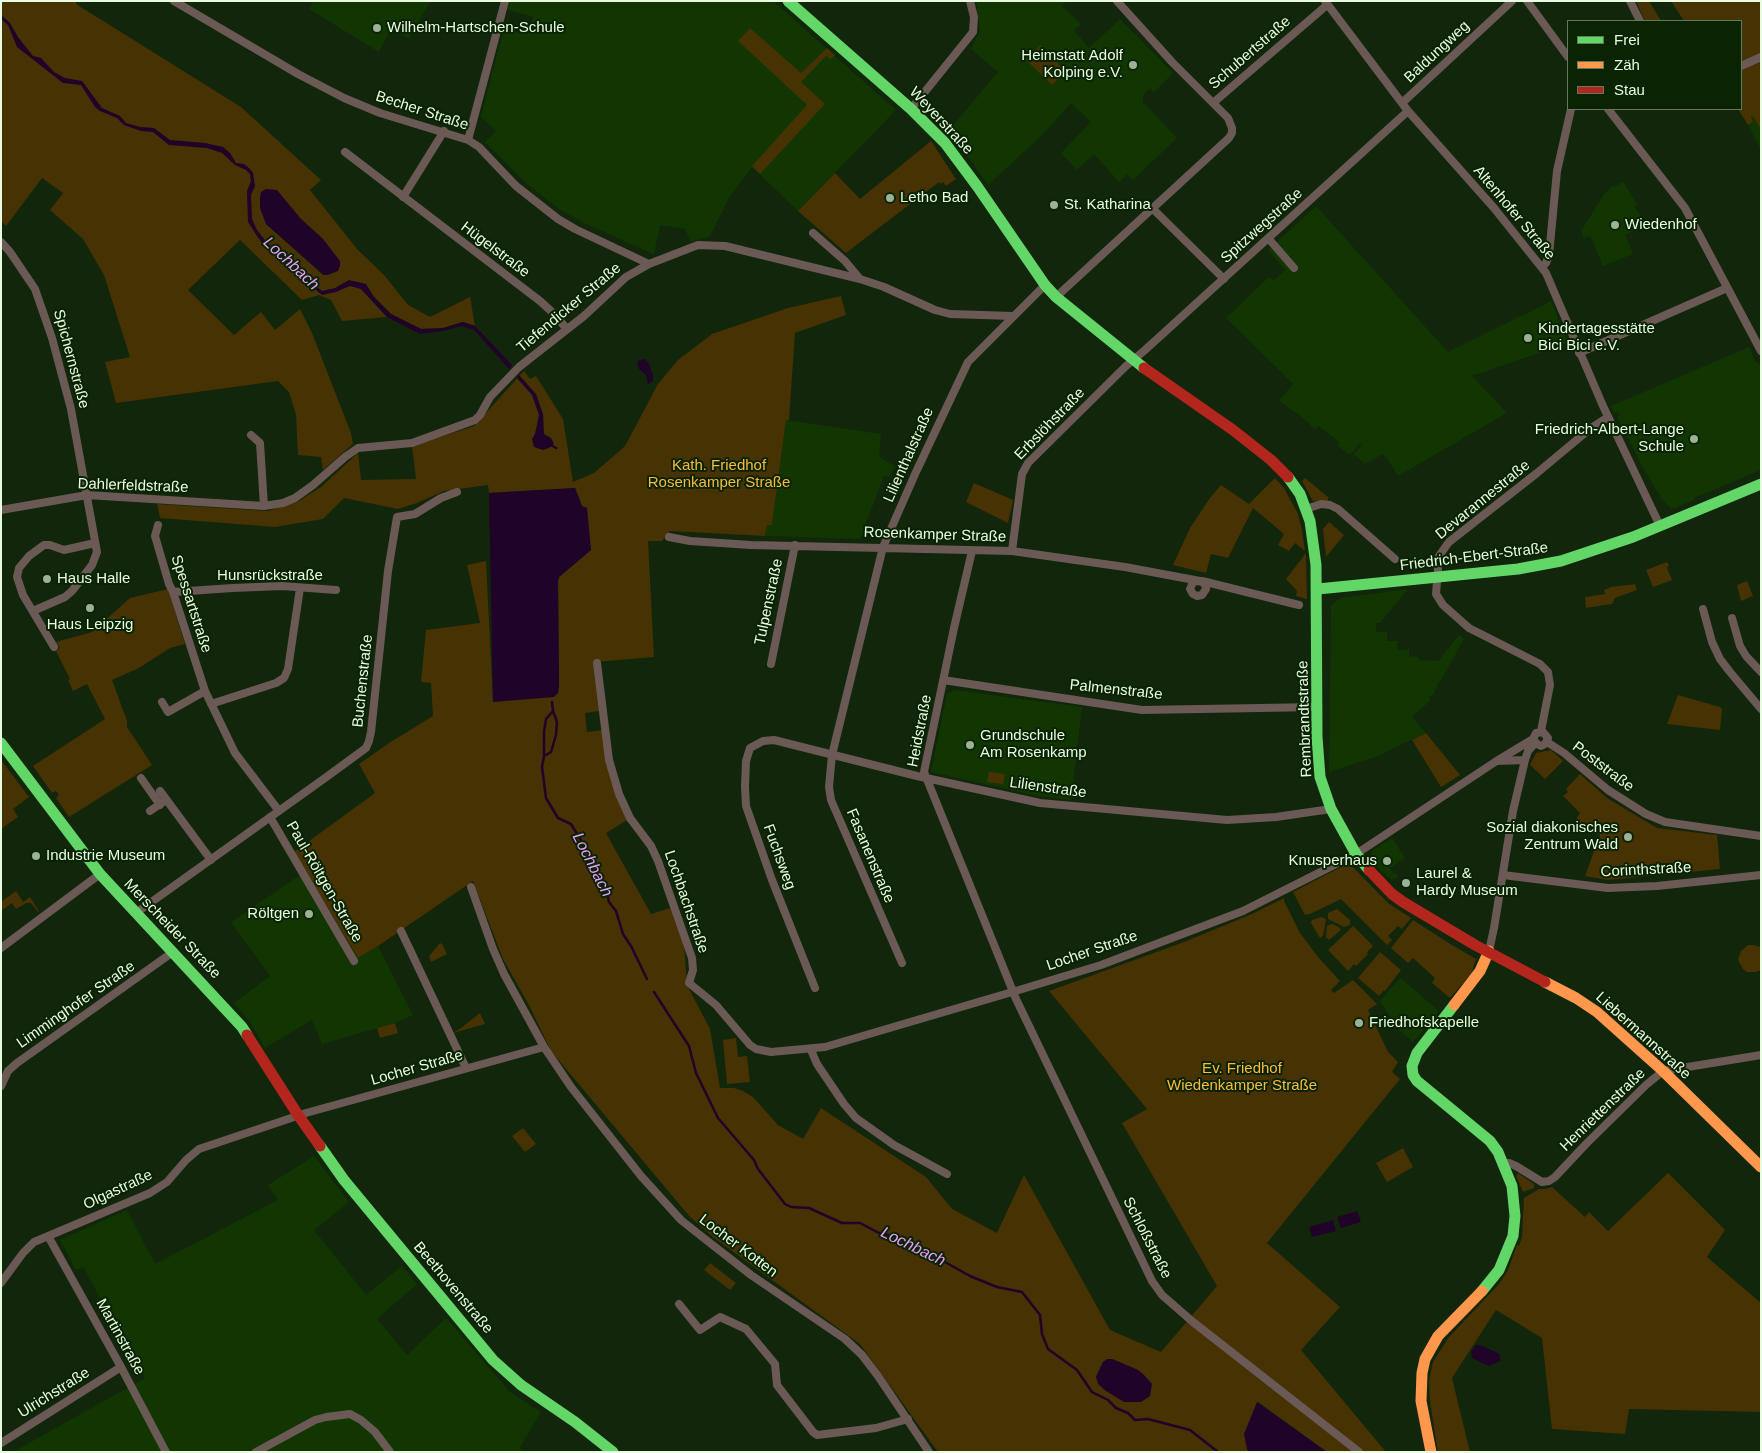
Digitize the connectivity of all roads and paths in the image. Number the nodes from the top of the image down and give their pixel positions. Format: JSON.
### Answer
{"nodes":[{"id":1,"x":174,"y":1,"type":"edge"},
{"id":2,"x":505,"y":1,"type":"edge"},
{"id":3,"x":788,"y":1,"type":"edge"},
{"id":4,"x":970,"y":1,"type":"edge"},
{"id":5,"x":1116,"y":1,"type":"edge"},
{"id":6,"x":1512,"y":1,"type":"edge"},
{"id":7,"x":1527,"y":1,"type":"edge"},
{"id":8,"x":1630,"y":1,"type":"edge"},
{"id":9,"x":1326,"y":3,"type":"edge"},
{"id":10,"x":1640,"y":20,"type":"edge"},
{"id":11,"x":1567,"y":56,"type":"edge"},
{"id":12,"x":1761,"y":57,"type":"edge"},
{"id":13,"x":1742,"y":66,"type":"edge"},
{"id":14,"x":1213,"y":103,"type":"junction"},
{"id":15,"x":1402,"y":103,"type":"junction"},
{"id":16,"x":911,"y":109,"type":"junction"},
{"id":17,"x":1571,"y":110,"type":"edge"},
{"id":18,"x":1609,"y":110,"type":"edge"},
{"id":19,"x":1408,"y":111,"type":"junction"},
{"id":20,"x":444,"y":131,"type":"junction"},
{"id":21,"x":468,"y":140,"type":"junction"},
{"id":22,"x":345,"y":152,"type":"dead end"},
{"id":23,"x":403,"y":197,"type":"junction"},
{"id":24,"x":1152,"y":208,"type":"junction"},
{"id":25,"x":814,"y":233,"type":"dead end"},
{"id":26,"x":1268,"y":238,"type":"junction"},
{"id":27,"x":1,"y":242,"type":"edge"},
{"id":28,"x":649,"y":264,"type":"junction"},
{"id":29,"x":1542,"y":267,"type":"junction"},
{"id":30,"x":1294,"y":268,"type":"dead end"},
{"id":31,"x":860,"y":279,"type":"junction"},
{"id":32,"x":1224,"y":279,"type":"junction"},
{"id":33,"x":1045,"y":285,"type":"junction"},
{"id":34,"x":1727,"y":288,"type":"junction"},
{"id":35,"x":1056,"y":297,"type":"junction"},
{"id":36,"x":1013,"y":316,"type":"junction"},
{"id":37,"x":567,"y":329,"type":"junction"},
{"id":38,"x":1761,"y":351,"type":"edge"},
{"id":39,"x":1579,"y":353,"type":"junction"},
{"id":40,"x":1132,"y":360,"type":"junction"},
{"id":41,"x":1608,"y":417,"type":"junction"},
{"id":42,"x":251,"y":435,"type":"dead end"},
{"id":43,"x":375,"y":445,"type":"joint"},
{"id":44,"x":1761,"y":484,"type":"edge"},
{"id":45,"x":457,"y":492,"type":"dead end"},
{"id":46,"x":87,"y":495,"type":"junction"},
{"id":47,"x":264,"y":506,"type":"junction"},
{"id":48,"x":1306,"y":509,"type":"junction"},
{"id":49,"x":1,"y":510,"type":"edge"},
{"id":50,"x":158,"y":525,"type":"dead end"},
{"id":51,"x":1660,"y":526,"type":"junction"},
{"id":52,"x":669,"y":536,"type":"dead end"},
{"id":53,"x":95,"y":543,"type":"junction"},
{"id":54,"x":795,"y":545,"type":"junction"},
{"id":55,"x":883,"y":547,"type":"junction"},
{"id":56,"x":972,"y":551,"type":"junction"},
{"id":57,"x":1012,"y":551,"type":"junction"},
{"id":58,"x":1395,"y":560,"type":"dead end"},
{"id":59,"x":1436,"y":576,"type":"junction"},
{"id":60,"x":300,"y":588,"type":"junction"},
{"id":61,"x":1318,"y":589,"type":"junction"},
{"id":62,"x":336,"y":590,"type":"dead end"},
{"id":63,"x":174,"y":592,"type":"junction"},
{"id":64,"x":1298,"y":605,"type":"dead end"},
{"id":65,"x":1703,"y":609,"type":"dead end"},
{"id":66,"x":33,"y":611,"type":"junction"},
{"id":67,"x":1732,"y":618,"type":"dead end"},
{"id":68,"x":54,"y":647,"type":"dead end"},
{"id":69,"x":597,"y":663,"type":"dead end"},
{"id":70,"x":771,"y":664,"type":"dead end"},
{"id":71,"x":1761,"y":672,"type":"edge"},
{"id":72,"x":943,"y":680,"type":"junction"},
{"id":73,"x":205,"y":691,"type":"junction"},
{"id":74,"x":162,"y":702,"type":"dead end"},
{"id":75,"x":211,"y":704,"type":"junction"},
{"id":76,"x":1318,"y":707,"type":"junction"},
{"id":77,"x":1761,"y":709,"type":"edge"},
{"id":78,"x":1541,"y":731,"type":"junction"},
{"id":79,"x":767,"y":740,"type":"joint"},
{"id":80,"x":1534,"y":741,"type":"junction"},
{"id":81,"x":1547,"y":742,"type":"junction"},
{"id":82,"x":1,"y":743,"type":"edge"},
{"id":83,"x":832,"y":755,"type":"junction"},
{"id":84,"x":1525,"y":760,"type":"junction"},
{"id":85,"x":1495,"y":762,"type":"junction"},
{"id":86,"x":141,"y":778,"type":"dead end"},
{"id":87,"x":926,"y":778,"type":"junction"},
{"id":88,"x":160,"y":791,"type":"dead end"},
{"id":89,"x":167,"y":800,"type":"junction"},
{"id":90,"x":160,"y":805,"type":"junction"},
{"id":91,"x":1331,"y":810,"type":"junction"},
{"id":92,"x":150,"y":811,"type":"dead end"},
{"id":93,"x":279,"y":812,"type":"junction"},
{"id":94,"x":270,"y":817,"type":"junction"},
{"id":95,"x":1761,"y":836,"type":"edge"},
{"id":96,"x":1356,"y":854,"type":"junction"},
{"id":97,"x":211,"y":860,"type":"junction"},
{"id":98,"x":100,"y":874,"type":"junction"},
{"id":99,"x":1503,"y":875,"type":"junction"},
{"id":100,"x":1761,"y":875,"type":"edge"},
{"id":101,"x":471,"y":888,"type":"dead end"},
{"id":102,"x":136,"y":913,"type":"junction"},
{"id":103,"x":401,"y":931,"type":"dead end"},
{"id":104,"x":1,"y":948,"type":"edge"},
{"id":105,"x":1488,"y":951,"type":"junction"},
{"id":106,"x":173,"y":952,"type":"junction"},
{"id":107,"x":354,"y":961,"type":"dead end"},
{"id":108,"x":902,"y":963,"type":"dead end"},
{"id":109,"x":689,"y":983,"type":"joint"},
{"id":110,"x":815,"y":988,"type":"dead end"},
{"id":111,"x":1014,"y":992,"type":"junction"},
{"id":112,"x":544,"y":1047,"type":"junction"},
{"id":113,"x":811,"y":1050,"type":"junction"},
{"id":114,"x":1761,"y":1055,"type":"edge"},
{"id":115,"x":466,"y":1068,"type":"junction"},
{"id":116,"x":1663,"y":1071,"type":"junction"},
{"id":117,"x":1,"y":1086,"type":"edge"},
{"id":118,"x":298,"y":1116,"type":"junction"},
{"id":119,"x":1503,"y":1163,"type":"junction"},
{"id":120,"x":1761,"y":1167,"type":"edge"},
{"id":121,"x":947,"y":1174,"type":"dead end"},
{"id":122,"x":48,"y":1236,"type":"junction"},
{"id":123,"x":4,"y":1271,"type":"edge"},
{"id":124,"x":1,"y":1283,"type":"edge"},
{"id":125,"x":679,"y":1304,"type":"dead end"},
{"id":126,"x":122,"y":1367,"type":"junction"},
{"id":127,"x":908,"y":1419,"type":"junction"},
{"id":128,"x":1,"y":1443,"type":"edge"},
{"id":129,"x":166,"y":1452,"type":"edge"},
{"id":130,"x":256,"y":1452,"type":"edge"},
{"id":131,"x":390,"y":1452,"type":"edge"},
{"id":132,"x":613,"y":1452,"type":"edge"},
{"id":133,"x":929,"y":1452,"type":"edge"},
{"id":134,"x":1359,"y":1452,"type":"edge"},
{"id":135,"x":1430,"y":1452,"type":"edge"}],
"edges":[{"from":1,"to":20,"type":"street","name":"Becher Straße"},
{"from":2,"to":21,"type":"street"},
{"from":3,"to":16,"type":"main road","name":"Weyerstraße"},
{"from":4,"to":16,"type":"street"},
{"from":5,"to":14,"type":"street"},
{"from":6,"to":15,"type":"street","name":"Baldungweg"},
{"from":7,"to":11,"type":"street"},
{"from":8,"to":10,"type":"street"},
{"from":9,"to":14,"type":"street","name":"Schubertstraße"},
{"from":9,"to":15,"type":"street","name":"Altenhofer Straße"},
{"from":12,"to":13,"type":"street"},
{"from":14,"to":24,"type":"street"},
{"from":15,"to":19,"type":"street","name":"Altenhofer Straße"},
{"from":16,"to":33,"type":"main road","name":"Weyerstraße"},
{"from":17,"to":29,"type":"street"},
{"from":18,"to":34,"type":"street"},
{"from":19,"to":26,"type":"street","name":"Spitzwegstraße"},
{"from":19,"to":29,"type":"street","name":"Altenhofer Straße"},
{"from":20,"to":21,"type":"street","name":"Becher Straße"},
{"from":20,"to":23,"type":"street"},
{"from":21,"to":28,"type":"street","name":"Becher Straße"},
{"from":22,"to":23,"type":"street","name":"Hügelstraße"},
{"from":23,"to":37,"type":"street","name":"Hügelstraße"},
{"from":24,"to":32,"type":"street"},
{"from":24,"to":35,"type":"street"},
{"from":25,"to":31,"type":"street","name":"Tiefendicker Straße"},
{"from":26,"to":30,"type":"street"},
{"from":26,"to":32,"type":"street","name":"Spitzwegstraße"},
{"from":27,"to":46,"type":"street","name":"Spichernstraße"},
{"from":28,"to":31,"type":"street","name":"Tiefendicker Straße"},
{"from":28,"to":37,"type":"street","name":"Tiefendicker Straße"},
{"from":29,"to":39,"type":"street","name":"Altenhofer Straße"},
{"from":31,"to":36,"type":"street","name":"Tiefendicker Straße"},
{"from":32,"to":40,"type":"street","name":"Spitzwegstraße"},
{"from":33,"to":35,"type":"main road"},
{"from":33,"to":36,"type":"street","name":"Lilienthalstraße"},
{"from":34,"to":38,"type":"street"},
{"from":34,"to":39,"type":"street"},
{"from":35,"to":40,"type":"main road"},
{"from":36,"to":55,"type":"street","name":"Lilienthalstraße"},
{"from":37,"to":43,"type":"street","name":"Tiefendicker Straße"},
{"from":39,"to":41,"type":"street","name":"Altenhofer Straße"},
{"from":40,"to":48,"type":"main road"},
{"from":40,"to":57,"type":"street","name":"Erbslöhstraße"},
{"from":41,"to":51,"type":"street","name":"Altenhofer Straße"},
{"from":41,"to":59,"type":"street","name":"Devarannestraße"},
{"from":42,"to":47,"type":"street"},
{"from":43,"to":47,"type":"street","name":"Dahlerfeldstraße"},
{"from":44,"to":51,"type":"main road","name":"Friedrich-Ebert-Straße"},
{"from":45,"to":93,"type":"street","name":"Buchenstraße"},
{"from":46,"to":47,"type":"street","name":"Dahlerfeldstraße"},
{"from":46,"to":49,"type":"street","name":"Dahlerfeldstraße"},
{"from":46,"to":53,"type":"street","name":"Spichernstraße"},
{"from":48,"to":58,"type":"street","name":"Friedrich-Ebert-Straße"},
{"from":48,"to":61,"type":"main road"},
{"from":50,"to":63,"type":"street","name":"Spessartstraße"},
{"from":51,"to":59,"type":"main road","name":"Friedrich-Ebert-Straße"},
{"from":52,"to":54,"type":"street","name":"Rosenkamper Straße"},
{"from":53,"to":66,"type":"street","name":"Spichernstraße"},
{"from":53,"to":66,"type":"street"},
{"from":54,"to":55,"type":"street","name":"Rosenkamper Straße"},
{"from":54,"to":70,"type":"street","name":"Tulpenstraße"},
{"from":55,"to":56,"type":"street","name":"Rosenkamper Straße"},
{"from":55,"to":83,"type":"street","name":"Lilienthalstraße"},
{"from":56,"to":57,"type":"street","name":"Rosenkamper Straße"},
{"from":56,"to":72,"type":"street","name":"Heidstraße"},
{"from":57,"to":64,"type":"street","name":"Rosenkamper Straße"},
{"from":59,"to":61,"type":"main road","name":"Friedrich-Ebert-Straße"},
{"from":59,"to":78,"type":"street"},
{"from":60,"to":62,"type":"street","name":"Hunsrückstraße"},
{"from":60,"to":63,"type":"street","name":"Hunsrückstraße"},
{"from":60,"to":75,"type":"street"},
{"from":61,"to":76,"type":"main road","name":"Rembrandtstraße"},
{"from":63,"to":73,"type":"street","name":"Spessartstraße"},
{"from":65,"to":77,"type":"street"},
{"from":66,"to":68,"type":"street"},
{"from":67,"to":71,"type":"street"},
{"from":69,"to":109,"type":"street","name":"Lochbachstraße"},
{"from":72,"to":76,"type":"street","name":"Palmenstraße"},
{"from":72,"to":87,"type":"street","name":"Heidstraße"},
{"from":73,"to":74,"type":"street"},
{"from":73,"to":75,"type":"street","name":"Spessartstraße"},
{"from":75,"to":93,"type":"street","name":"Spessartstraße"},
{"from":76,"to":91,"type":"main road","name":"Rembrandtstraße"},
{"from":78,"to":80,"type":"street"},
{"from":78,"to":81,"type":"street"},
{"from":79,"to":83,"type":"street","name":"Lilienstraße"},
{"from":79,"to":110,"type":"street","name":"Fuchsweg"},
{"from":80,"to":81,"type":"street"},
{"from":80,"to":84,"type":"street"},
{"from":80,"to":85,"type":"street","name":"Locher Straße"},
{"from":81,"to":95,"type":"street","name":"Poststraße"},
{"from":82,"to":98,"type":"main road","name":"Merscheider Straße"},
{"from":83,"to":87,"type":"street","name":"Lilienstraße"},
{"from":83,"to":108,"type":"street","name":"Fasanenstraße"},
{"from":84,"to":85,"type":"street","name":"Locher Straße"},
{"from":84,"to":99,"type":"street"},
{"from":85,"to":96,"type":"street","name":"Locher Straße"},
{"from":86,"to":90,"type":"street"},
{"from":87,"to":91,"type":"street","name":"Lilienstraße"},
{"from":87,"to":111,"type":"street","name":"Heidstraße"},
{"from":88,"to":89,"type":"street"},
{"from":89,"to":90,"type":"street"},
{"from":89,"to":97,"type":"street"},
{"from":90,"to":92,"type":"street"},
{"from":91,"to":96,"type":"main road","name":"Rembrandtstraße"},
{"from":93,"to":94,"type":"street","name":"Buchenstraße"},
{"from":94,"to":97,"type":"street","name":"Buchenstraße"},
{"from":94,"to":107,"type":"street","name":"Paul-Röltgen-Straße"},
{"from":96,"to":105,"type":"main road","name":"Rembrandtstraße"},
{"from":96,"to":111,"type":"street","name":"Locher Straße"},
{"from":97,"to":102,"type":"street","name":"Buchenstraße"},
{"from":98,"to":102,"type":"main road","name":"Merscheider Straße"},
{"from":98,"to":104,"type":"street"},
{"from":99,"to":100,"type":"street","name":"Corinthstraße"},
{"from":99,"to":105,"type":"street"},
{"from":101,"to":112,"type":"street","name":"Locher Kotten"},
{"from":102,"to":106,"type":"main road","name":"Merscheider Straße"},
{"from":103,"to":115,"type":"street"},
{"from":105,"to":116,"type":"main road","name":"Liebermannstraße"},
{"from":105,"to":119,"type":"main road"},
{"from":106,"to":117,"type":"street","name":"Limminghofer Straße"},
{"from":106,"to":118,"type":"main road","name":"Merscheider Straße"},
{"from":109,"to":113,"type":"street","name":"Locher Straße"},
{"from":111,"to":113,"type":"street","name":"Locher Straße"},
{"from":111,"to":134,"type":"street","name":"Schloßstraße"},
{"from":112,"to":115,"type":"street","name":"Locher Straße"},
{"from":112,"to":127,"type":"street","name":"Locher Kotten"},
{"from":113,"to":121,"type":"street"},
{"from":114,"to":116,"type":"street","name":"Henriettenstraße"},
{"from":115,"to":118,"type":"street","name":"Locher Straße"},
{"from":116,"to":119,"type":"street","name":"Henriettenstraße"},
{"from":116,"to":120,"type":"main road","name":"Liebermannstraße"},
{"from":118,"to":122,"type":"street","name":"Olgastraße"},
{"from":118,"to":132,"type":"main road","name":"Beethovenstraße"},
{"from":119,"to":135,"type":"main road"},
{"from":122,"to":123,"type":"street","name":"Olgastraße"},
{"from":122,"to":126,"type":"street","name":"Martinstraße"},
{"from":123,"to":124,"type":"street","name":"Olgastraße"},
{"from":125,"to":127,"type":"street"},
{"from":126,"to":128,"type":"street","name":"Ulrichstraße"},
{"from":126,"to":129,"type":"street","name":"Martinstraße"},
{"from":127,"to":133,"type":"street","name":"Locher Kotten"},
{"from":130,"to":131,"type":"street"}]}
